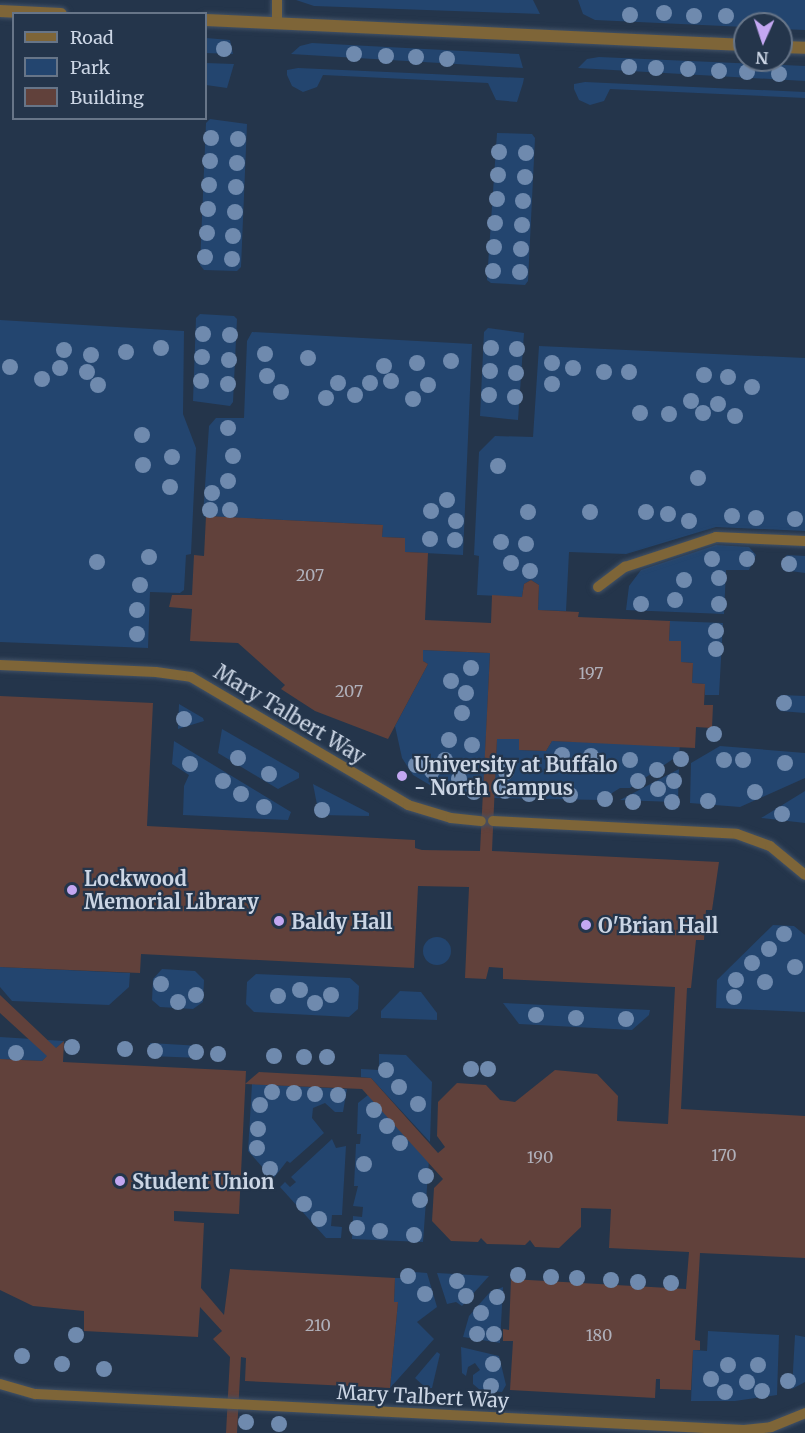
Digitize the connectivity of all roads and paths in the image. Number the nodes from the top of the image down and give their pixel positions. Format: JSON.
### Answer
{"nodes":[{"id":1,"x":277,"y":0,"type":"edge"},
{"id":2,"x":0,"y":11,"type":"edge"},
{"id":3,"x":20,"y":12,"type":"edge"},
{"id":4,"x":207,"y":20,"type":"edge"},
{"id":5,"x":277,"y":23,"type":"junction"},
{"id":6,"x":733,"y":44,"type":"edge"},
{"id":7,"x":805,"y":541,"type":"edge"},
{"id":8,"x":598,"y":587,"type":"dead end"},
{"id":9,"x":0,"y":666,"type":"edge"},
{"id":10,"x":481,"y":821,"type":"dead end"},
{"id":11,"x":493,"y":821,"type":"dead end"},
{"id":12,"x":805,"y":875,"type":"edge"},
{"id":13,"x":0,"y":1384,"type":"edge"},
{"id":14,"x":805,"y":1413,"type":"edge"}],
"edges":[{"from":1,"to":5,"type":"lane"},
{"from":2,"to":3,"type":"street"},
{"from":4,"to":5,"type":"street"},
{"from":5,"to":6,"type":"street"},
{"from":7,"to":8,"type":"lane"},
{"from":9,"to":10,"type":"lane","name":"Mary Talbert Way"},
{"from":11,"to":12,"type":"lane"},
{"from":13,"to":14,"type":"lane","name":"Mary Talbert Way"}]}
